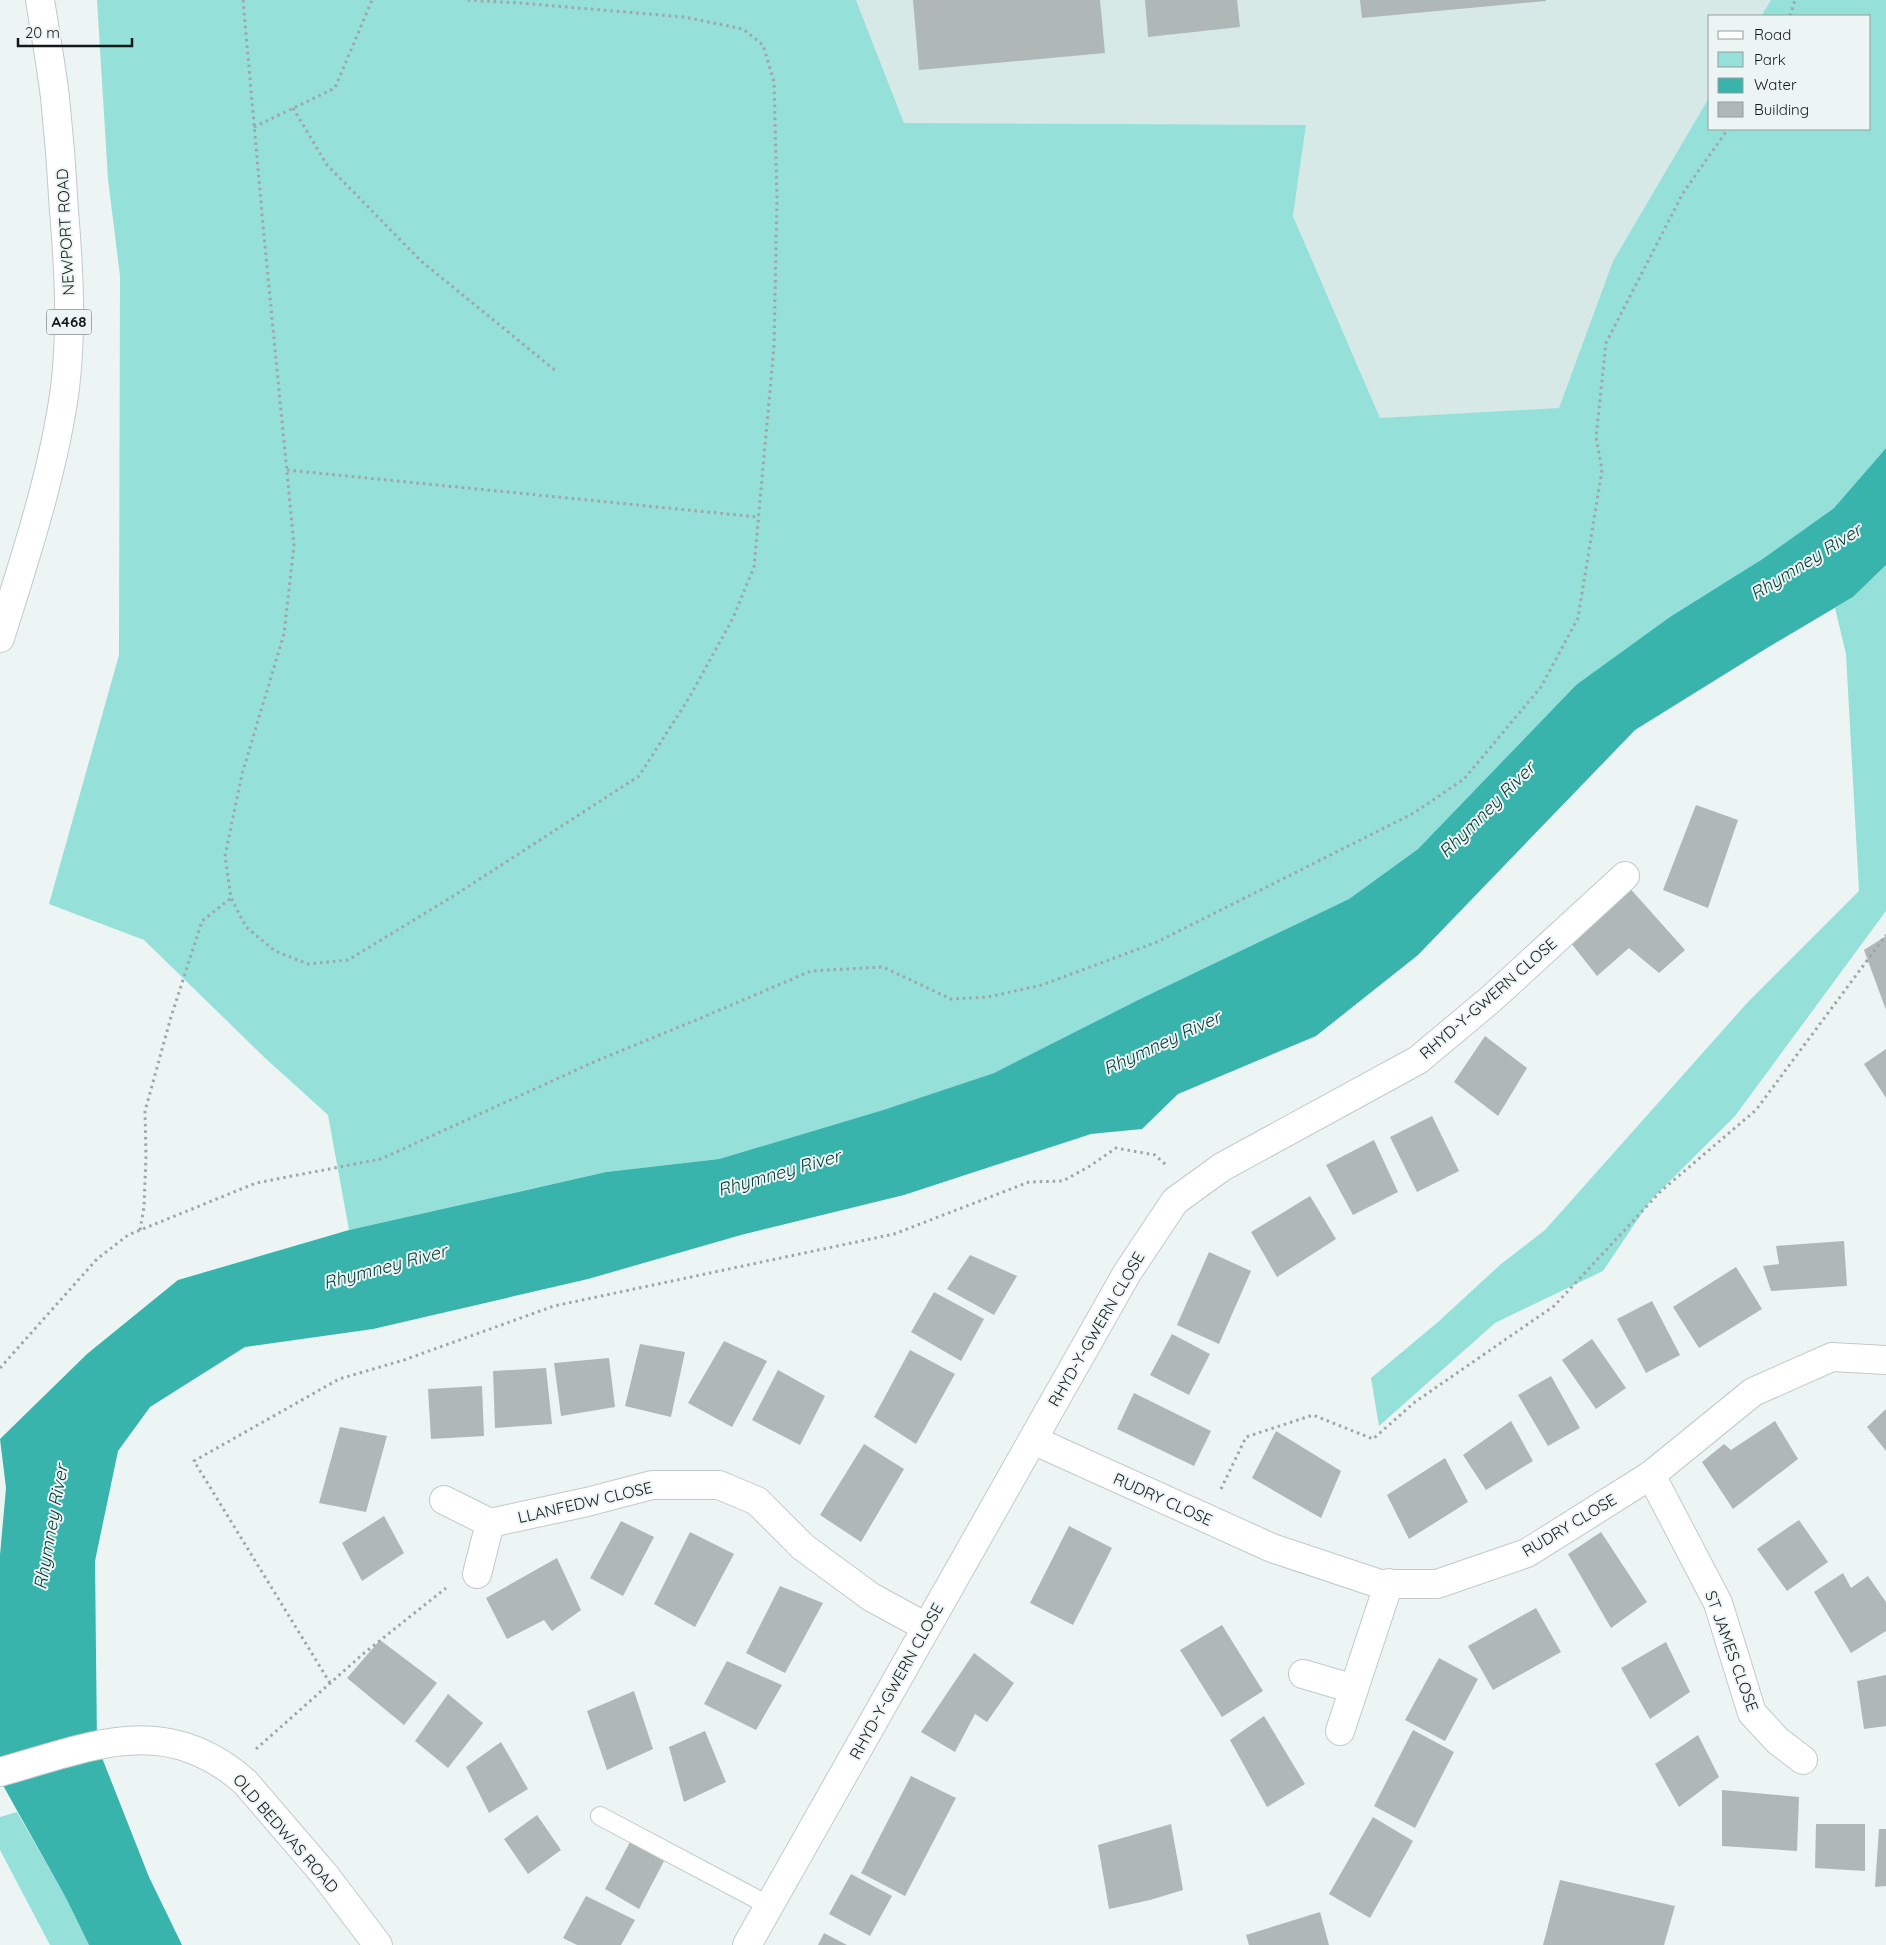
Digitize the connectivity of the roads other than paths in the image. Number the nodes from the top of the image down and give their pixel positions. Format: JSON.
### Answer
{"nodes":[{"id":1,"x":40,"y":0,"type":"edge"},
{"id":2,"x":0,"y":638,"type":"edge"},
{"id":3,"x":1625,"y":876,"type":"dead end"},
{"id":4,"x":1886,"y":1360,"type":"edge"},
{"id":5,"x":1033,"y":1440,"type":"junction"},
{"id":6,"x":1651,"y":1475,"type":"junction"},
{"id":7,"x":444,"y":1500,"type":"dead end"},
{"id":8,"x":490,"y":1523,"type":"junction"},
{"id":9,"x":477,"y":1574,"type":"road end"},
{"id":10,"x":1390,"y":1583,"type":"junction"},
{"id":11,"x":926,"y":1627,"type":"junction"},
{"id":12,"x":1304,"y":1674,"type":"dead end"},
{"id":13,"x":1354,"y":1689,"type":"junction"},
{"id":14,"x":1340,"y":1731,"type":"dead end"},
{"id":15,"x":1803,"y":1760,"type":"dead end"},
{"id":16,"x":0,"y":1772,"type":"edge"},
{"id":17,"x":600,"y":1816,"type":"dead end"},
{"id":18,"x":770,"y":1906,"type":"junction"},
{"id":19,"x":378,"y":1945,"type":"edge"},
{"id":20,"x":747,"y":1945,"type":"edge"}],
"edges":[{"from":1,"to":2,"type":"street","name":"NEWPORT ROAD","number":"A468"},
{"from":3,"to":5,"type":"street","name":"RHYD-Y-GWERN CLOSE"},
{"from":4,"to":6,"type":"street","name":"RUDRY CLOSE"},
{"from":5,"to":10,"type":"street","name":"RUDRY CLOSE"},
{"from":5,"to":11,"type":"street","name":"RHYD-Y-GWERN CLOSE"},
{"from":6,"to":10,"type":"street","name":"RUDRY CLOSE"},
{"from":6,"to":15,"type":"street","name":"ST JAMES CLOSE"},
{"from":7,"to":8,"type":"street"},
{"from":8,"to":9,"type":"street"},
{"from":8,"to":11,"type":"street","name":"LLANFEDW CLOSE"},
{"from":10,"to":13,"type":"street"},
{"from":11,"to":18,"type":"street","name":"RHYD-Y-GWERN CLOSE"},
{"from":12,"to":13,"type":"street"},
{"from":13,"to":14,"type":"street"},
{"from":16,"to":19,"type":"street","name":"OLD BEDWAS ROAD"},
{"from":17,"to":18,"type":"lane"},
{"from":18,"to":20,"type":"street","name":"RHYD-Y-GWERN CLOSE"}]}
